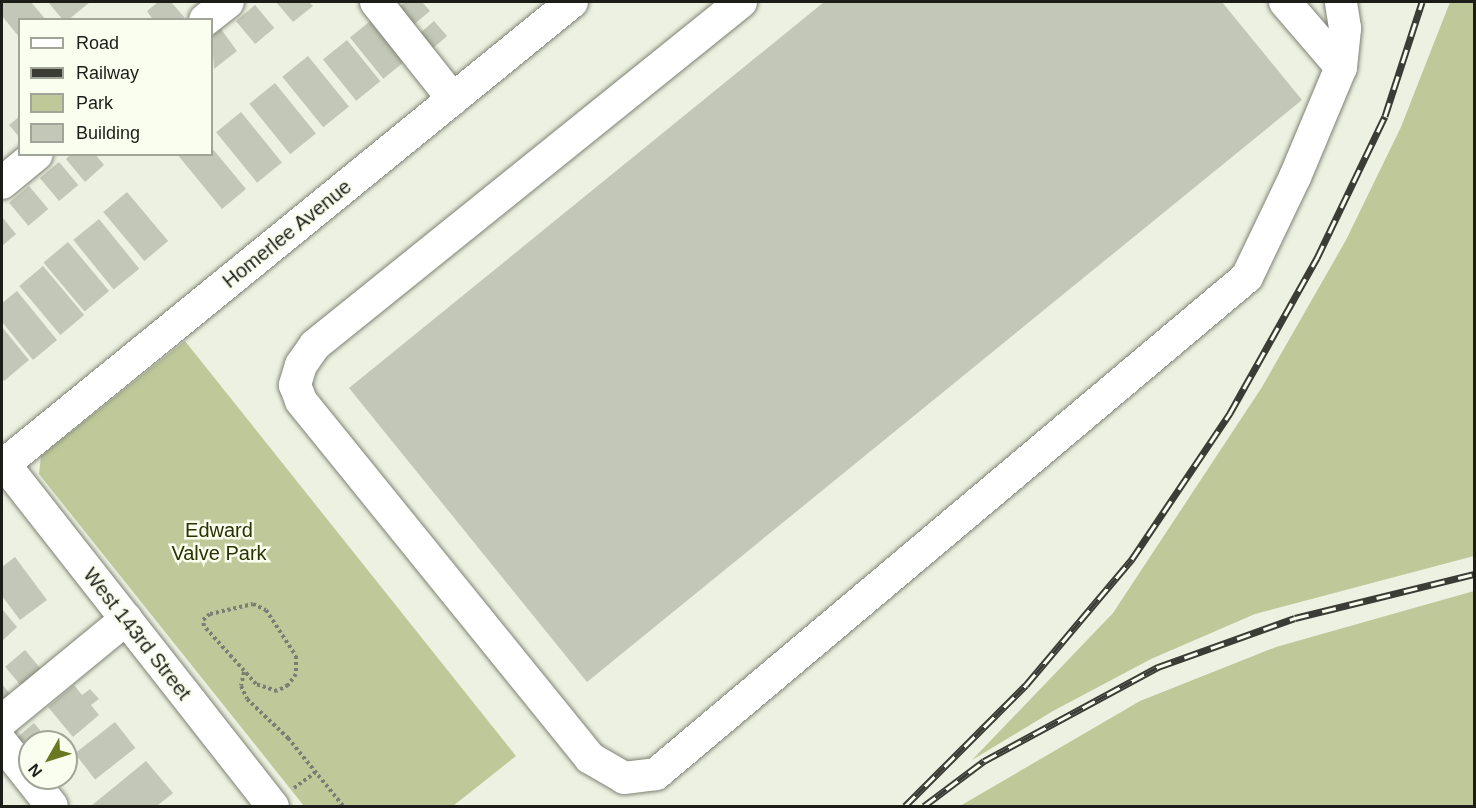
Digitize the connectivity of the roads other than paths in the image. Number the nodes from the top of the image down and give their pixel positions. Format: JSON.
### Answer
{"nodes":[{"id":1,"x":228,"y":2,"type":"edge"},
{"id":2,"x":376,"y":2,"type":"edge"},
{"id":3,"x":573,"y":2,"type":"edge"},
{"id":4,"x":741,"y":2,"type":"edge"},
{"id":5,"x":1285,"y":2,"type":"edge"},
{"id":6,"x":1341,"y":2,"type":"edge"},
{"id":7,"x":208,"y":18,"type":"edge"},
{"id":8,"x":1341,"y":67,"type":"junction"},
{"id":9,"x":453,"y":99,"type":"junction"},
{"id":10,"x":35,"y":156,"type":"edge"},
{"id":11,"x":2,"y":183,"type":"edge"},
{"id":12,"x":2,"y":464,"type":"edge"},
{"id":13,"x":126,"y":620,"type":"junction"},
{"id":14,"x":2,"y":721,"type":"edge"},
{"id":15,"x":2,"y":743,"type":"edge"},
{"id":16,"x":272,"y":806,"type":"edge"},
{"id":17,"x":52,"y":807,"type":"edge"}],
"edges":[{"from":1,"to":7,"type":"street"},
{"from":2,"to":9,"type":"street"},
{"from":3,"to":9,"type":"street","name":"Homerlee Avenue"},
{"from":4,"to":8,"type":"street"},
{"from":5,"to":8,"type":"street"},
{"from":6,"to":8,"type":"street"},
{"from":9,"to":12,"type":"street","name":"Homerlee Avenue"},
{"from":10,"to":11,"type":"street"},
{"from":12,"to":13,"type":"street","name":"West 143rd Street"},
{"from":13,"to":14,"type":"street"},
{"from":13,"to":16,"type":"street","name":"West 143rd Street"},
{"from":15,"to":17,"type":"street"}]}
